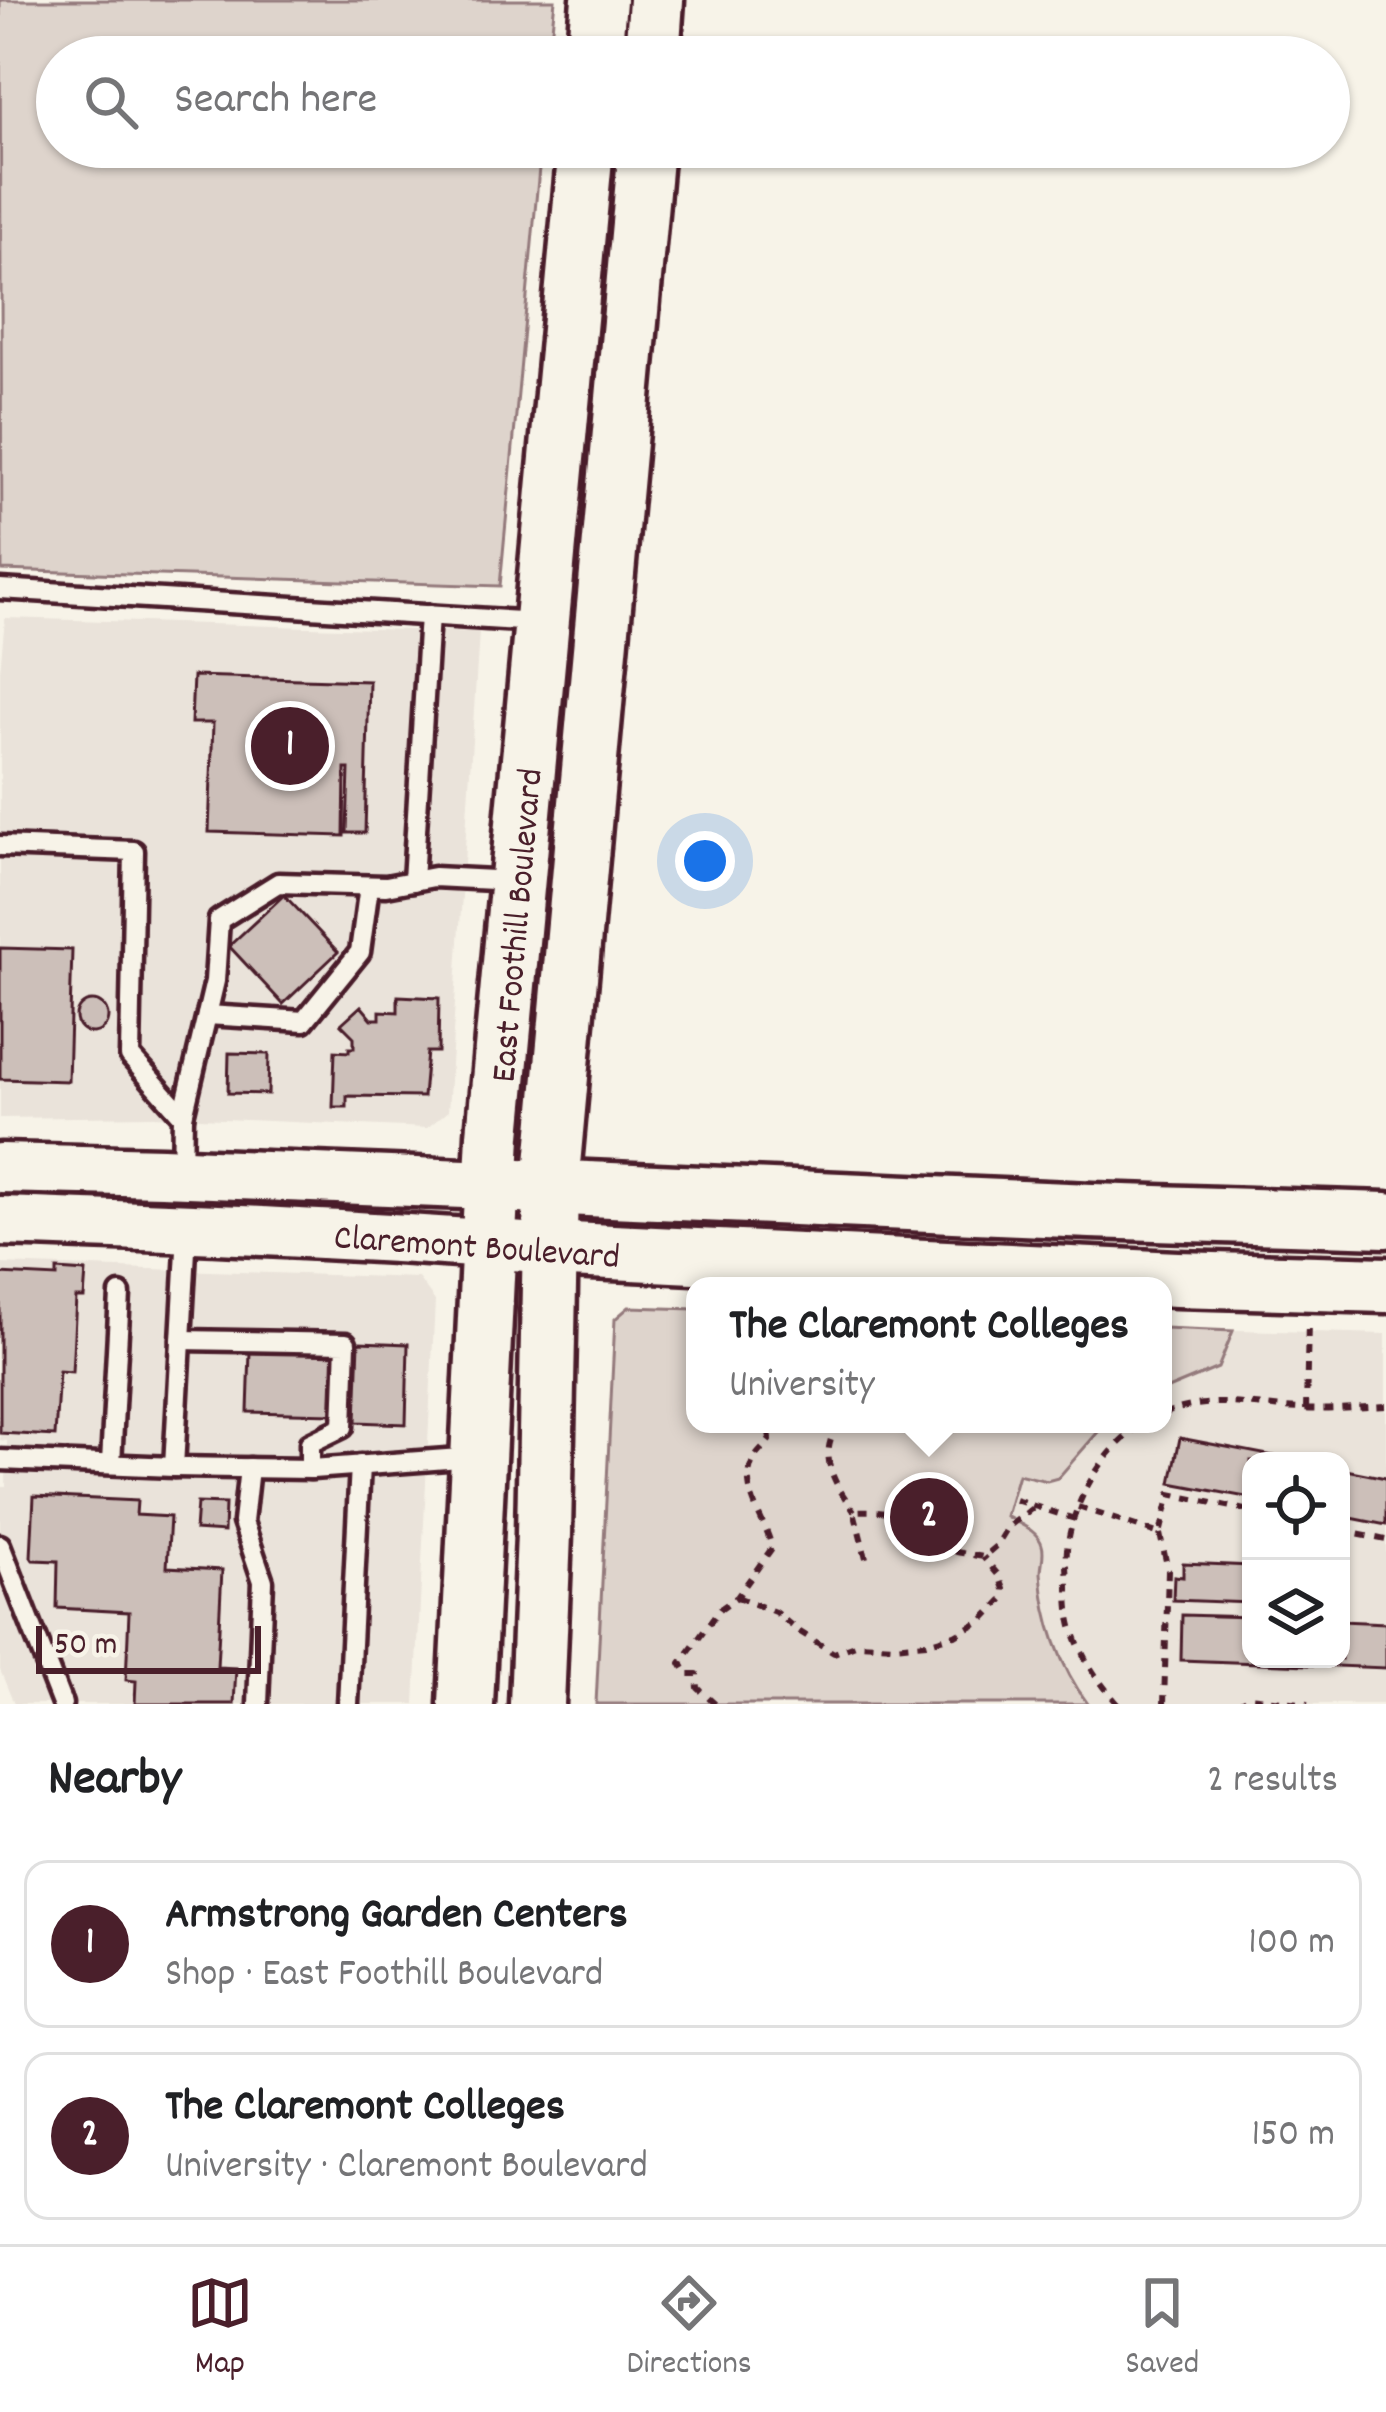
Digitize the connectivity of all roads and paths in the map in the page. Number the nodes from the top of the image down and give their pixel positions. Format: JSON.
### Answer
{"nodes":[{"id":1,"x":599,"y":0,"type":"edge"},
{"id":2,"x":656,"y":0,"type":"edge"},
{"id":3,"x":596,"y":36,"type":"edge"},
{"id":4,"x":653,"y":36,"type":"edge"},
{"id":5,"x":584,"y":168,"type":"edge"},
{"id":6,"x":644,"y":168,"type":"edge"},
{"id":7,"x":0,"y":589,"type":"edge"},
{"id":8,"x":429,"y":615,"type":"junction"},
{"id":9,"x":542,"y":623,"type":"junction"},
{"id":10,"x":0,"y":846,"type":"edge"},
{"id":11,"x":413,"y":881,"type":"junction"},
{"id":12,"x":518,"y":881,"type":"junction"},
{"id":13,"x":369,"y":886,"type":"junction"},
{"id":14,"x":207,"y":1015,"type":"junction"},
{"id":15,"x":182,"y":1116,"type":"junction"},
{"id":16,"x":0,"y":1168,"type":"edge"},
{"id":17,"x":182,"y":1172,"type":"junction"},
{"id":18,"x":490,"y":1185,"type":"junction"},
{"id":19,"x":551,"y":1186,"type":"junction"},
{"id":20,"x":1386,"y":1220,"type":"edge"},
{"id":21,"x":0,"y":1221,"type":"edge"},
{"id":22,"x":187,"y":1227,"type":"junction"},
{"id":23,"x":488,"y":1244,"type":"junction"},
{"id":24,"x":549,"y":1249,"type":"junction"},
{"id":25,"x":1309,"y":1283,"type":"junction"},
{"id":26,"x":1386,"y":1285,"type":"edge"},
{"id":27,"x":120,"y":1294,"type":"dead end"},
{"id":28,"x":181,"y":1340,"type":"junction"},
{"id":29,"x":1386,"y":1406,"type":"edge"},
{"id":30,"x":1306,"y":1410,"type":"junction"},
{"id":31,"x":1172,"y":1411,"type":"edge"},
{"id":32,"x":769,"y":1433,"type":"edge"},
{"id":33,"x":833,"y":1433,"type":"edge"},
{"id":34,"x":1130,"y":1433,"type":"edge"},
{"id":35,"x":477,"y":1457,"type":"junction"},
{"id":36,"x":0,"y":1460,"type":"edge"},
{"id":37,"x":111,"y":1463,"type":"junction"},
{"id":38,"x":360,"y":1465,"type":"junction"},
{"id":39,"x":174,"y":1467,"type":"junction"},
{"id":40,"x":249,"y":1468,"type":"junction"},
{"id":41,"x":310,"y":1469,"type":"junction"},
{"id":42,"x":1015,"y":1500,"type":"dead end"},
{"id":43,"x":1035,"y":1506,"type":"junction"},
{"id":44,"x":1078,"y":1507,"type":"junction"},
{"id":45,"x":1242,"y":1509,"type":"edge"},
{"id":46,"x":854,"y":1511,"type":"junction"},
{"id":47,"x":1075,"y":1519,"type":"junction"},
{"id":48,"x":1350,"y":1533,"type":"edge"},
{"id":49,"x":1160,"y":1534,"type":"junction"},
{"id":50,"x":1386,"y":1540,"type":"edge"},
{"id":51,"x":0,"y":1545,"type":"edge"},
{"id":52,"x":983,"y":1557,"type":"junction"},
{"id":53,"x":866,"y":1558,"type":"dead end"},
{"id":54,"x":737,"y":1597,"type":"junction"},
{"id":55,"x":62,"y":1704,"type":"edge"},
{"id":56,"x":257,"y":1704,"type":"edge"},
{"id":57,"x":348,"y":1704,"type":"edge"},
{"id":58,"x":466,"y":1704,"type":"edge"},
{"id":59,"x":537,"y":1704,"type":"edge"},
{"id":60,"x":715,"y":1704,"type":"edge"},
{"id":61,"x":1118,"y":1704,"type":"edge"},
{"id":62,"x":1164,"y":1704,"type":"edge"},
{"id":63,"x":1237,"y":1704,"type":"edge"},
{"id":64,"x":1308,"y":1704,"type":"edge"}],
"edges":[{"from":1,"to":3,"type":"main road"},
{"from":2,"to":4,"type":"main road"},
{"from":5,"to":9,"type":"main road","name":"East Foothill Boulevard"},
{"from":6,"to":19,"type":"main road","name":"East Foothill Boulevard"},
{"from":7,"to":8,"type":"lane"},
{"from":8,"to":9,"type":"lane"},
{"from":8,"to":11,"type":"lane"},
{"from":9,"to":12,"type":"main road","name":"East Foothill Boulevard"},
{"from":10,"to":15,"type":"lane"},
{"from":11,"to":12,"type":"lane"},
{"from":11,"to":13,"type":"lane"},
{"from":12,"to":18,"type":"main road","name":"East Foothill Boulevard"},
{"from":13,"to":14,"type":"lane"},
{"from":13,"to":14,"type":"lane"},
{"from":14,"to":15,"type":"lane"},
{"from":15,"to":17,"type":"lane"},
{"from":16,"to":17,"type":"main road","name":"Claremont Boulevard"},
{"from":17,"to":18,"type":"main road","name":"Claremont Boulevard"},
{"from":18,"to":19,"type":"main road","name":"Claremont Boulevard"},
{"from":18,"to":23,"type":"main road","name":"East Foothill Boulevard"},
{"from":19,"to":20,"type":"main road","name":"Claremont Boulevard"},
{"from":19,"to":24,"type":"main road","name":"East Foothill Boulevard"},
{"from":21,"to":22,"type":"main road","name":"Claremont Boulevard"},
{"from":22,"to":23,"type":"main road","name":"Claremont Boulevard"},
{"from":22,"to":28,"type":"lane"},
{"from":23,"to":24,"type":"main road","name":"Claremont Boulevard"},
{"from":23,"to":35,"type":"main road","name":"East Foothill Boulevard"},
{"from":24,"to":25,"type":"main road","name":"Claremont Boulevard"},
{"from":24,"to":59,"type":"main road","name":"East Foothill Boulevard"},
{"from":25,"to":26,"type":"main road","name":"Claremont Boulevard"},
{"from":25,"to":30,"type":"path"},
{"from":27,"to":37,"type":"lane"},
{"from":28,"to":39,"type":"lane"},
{"from":28,"to":41,"type":"lane"},
{"from":29,"to":30,"type":"path"},
{"from":30,"to":31,"type":"path"},
{"from":32,"to":54,"type":"path"},
{"from":33,"to":46,"type":"path"},
{"from":34,"to":44,"type":"path"},
{"from":35,"to":38,"type":"lane"},
{"from":35,"to":58,"type":"main road","name":"East Foothill Boulevard"},
{"from":36,"to":37,"type":"lane"},
{"from":37,"to":39,"type":"lane"},
{"from":38,"to":41,"type":"lane"},
{"from":38,"to":57,"type":"lane"},
{"from":39,"to":40,"type":"lane"},
{"from":40,"to":41,"type":"lane"},
{"from":40,"to":56,"type":"lane"},
{"from":42,"to":43,"type":"path"},
{"from":43,"to":47,"type":"path"},
{"from":43,"to":52,"type":"path"},
{"from":44,"to":47,"type":"path"},
{"from":44,"to":49,"type":"path"},
{"from":45,"to":49,"type":"path"},
{"from":46,"to":52,"type":"path"},
{"from":46,"to":53,"type":"path"},
{"from":47,"to":61,"type":"path"},
{"from":48,"to":50,"type":"path"},
{"from":49,"to":62,"type":"path"},
{"from":51,"to":55,"type":"lane"},
{"from":52,"to":54,"type":"path"},
{"from":54,"to":60,"type":"path"},
{"from":63,"to":64,"type":"path"}]}
